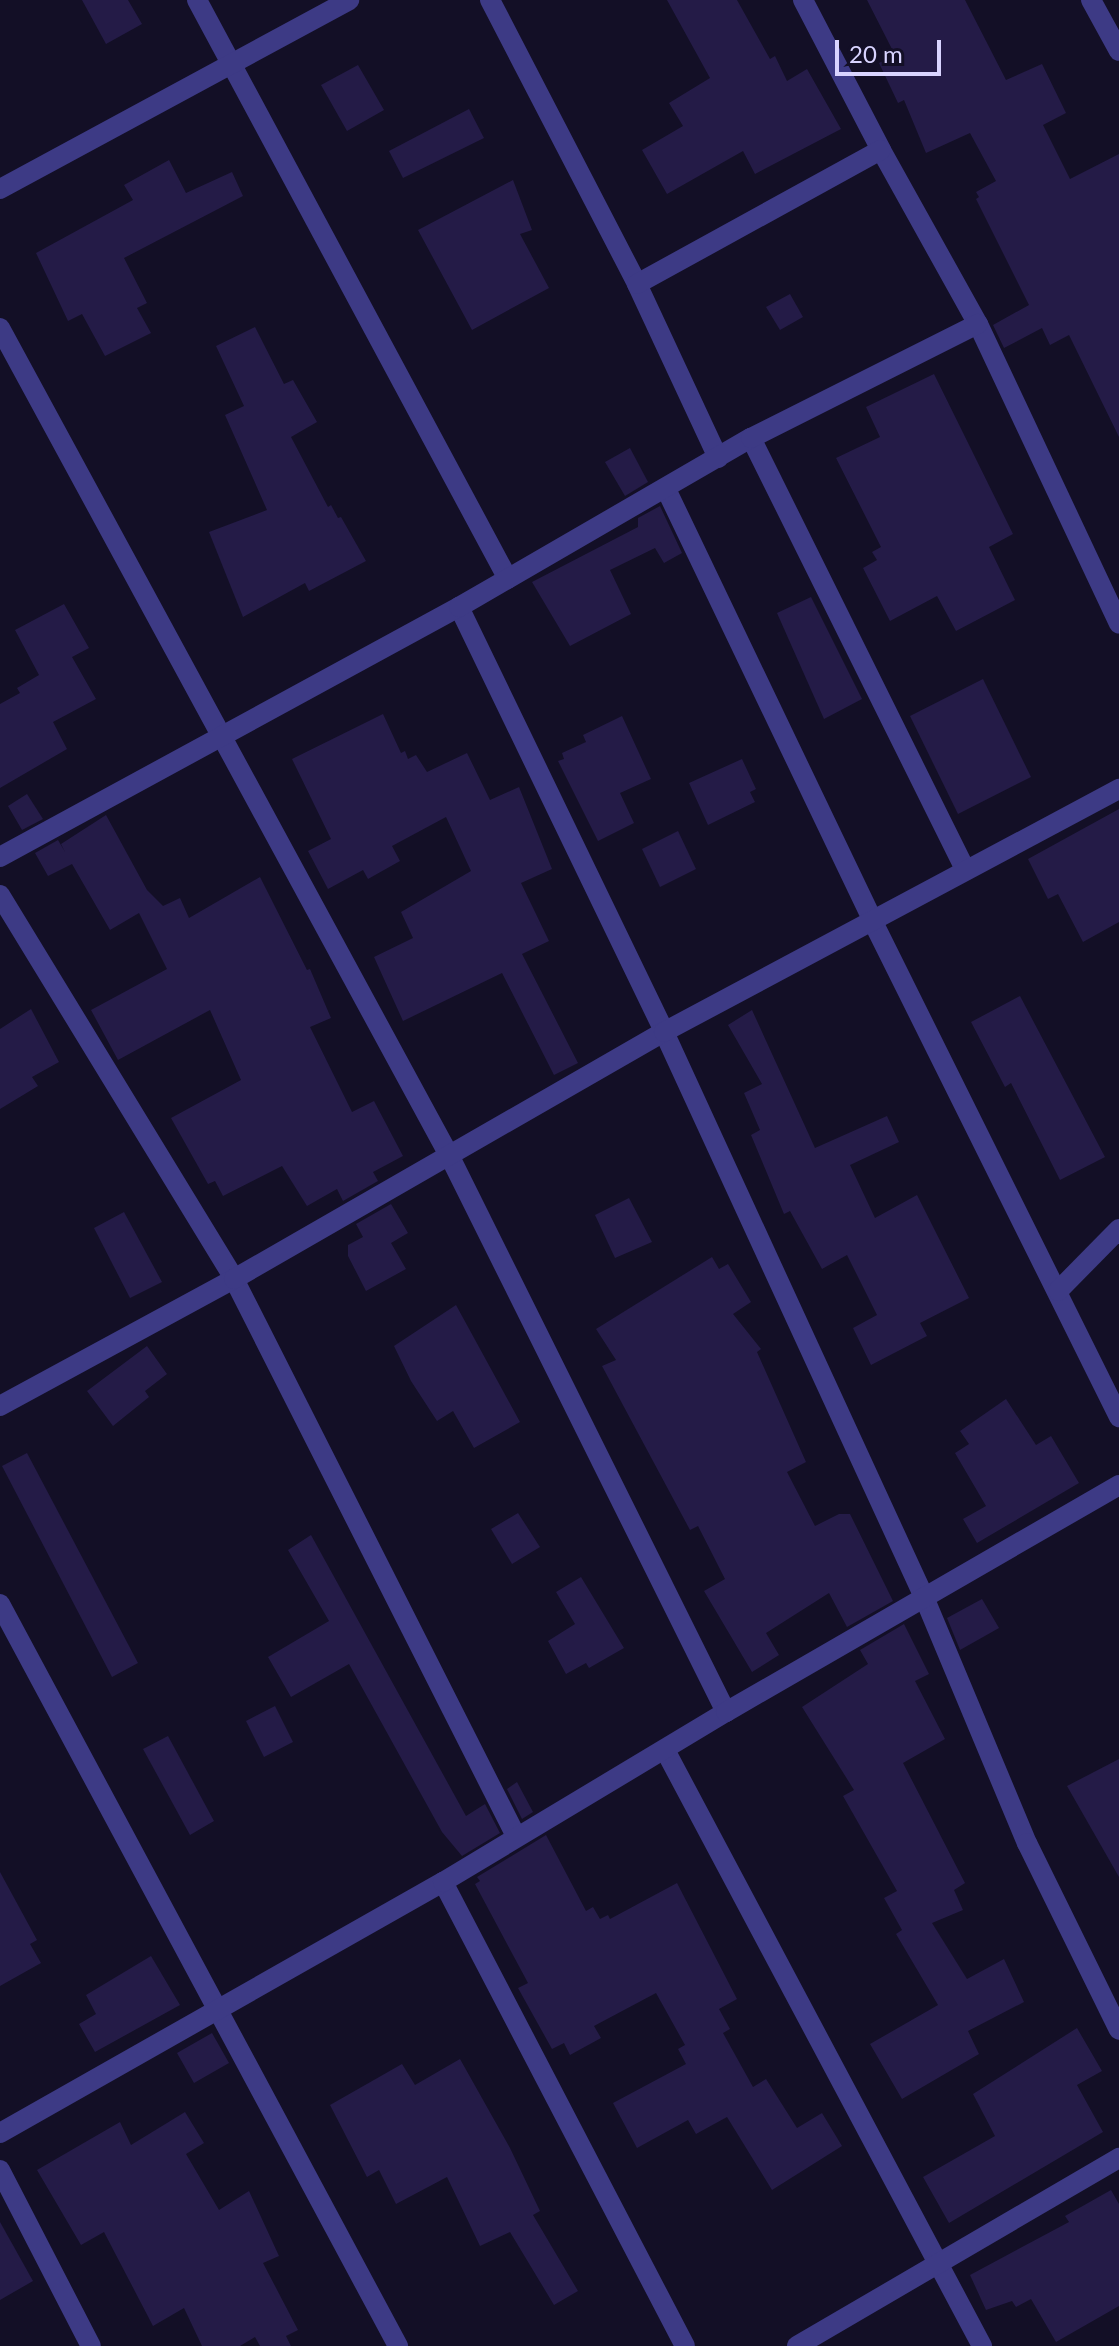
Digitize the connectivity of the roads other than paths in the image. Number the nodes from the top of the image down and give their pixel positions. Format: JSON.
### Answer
{"nodes":[{"id":1,"x":197,"y":0,"type":"edge"},
{"id":2,"x":349,"y":0,"type":"edge"},
{"id":3,"x":490,"y":0,"type":"edge"},
{"id":4,"x":803,"y":0,"type":"edge"},
{"id":5,"x":1091,"y":0,"type":"edge"},
{"id":6,"x":1119,"y":51,"type":"edge"},
{"id":7,"x":229,"y":63,"type":"junction"},
{"id":8,"x":881,"y":150,"type":"junction"},
{"id":9,"x":0,"y":189,"type":"edge"},
{"id":10,"x":637,"y":284,"type":"junction"},
{"id":11,"x":978,"y":324,"type":"junction"},
{"id":12,"x":0,"y":328,"type":"edge"},
{"id":13,"x":751,"y":438,"type":"junction"},
{"id":14,"x":718,"y":458,"type":"junction"},
{"id":15,"x":666,"y":489,"type":"junction"},
{"id":16,"x":508,"y":579,"type":"junction"},
{"id":17,"x":459,"y":607,"type":"junction"},
{"id":18,"x":1119,"y":624,"type":"edge"},
{"id":19,"x":221,"y":738,"type":"junction"},
{"id":20,"x":1119,"y":789,"type":"edge"},
{"id":21,"x":0,"y":857,"type":"edge"},
{"id":22,"x":965,"y":870,"type":"junction"},
{"id":23,"x":0,"y":895,"type":"edge"},
{"id":24,"x":873,"y":922,"type":"junction"},
{"id":25,"x":664,"y":1032,"type":"junction"},
{"id":26,"x":450,"y":1157,"type":"junction"},
{"id":27,"x":1119,"y":1229,"type":"edge"},
{"id":28,"x":234,"y":1279,"type":"junction"},
{"id":29,"x":1058,"y":1291,"type":"junction"},
{"id":30,"x":0,"y":1406,"type":"edge"},
{"id":31,"x":1119,"y":1417,"type":"edge"},
{"id":32,"x":1119,"y":1485,"type":"edge"},
{"id":33,"x":924,"y":1597,"type":"junction"},
{"id":34,"x":0,"y":1604,"type":"edge"},
{"id":35,"x":726,"y":1712,"type":"junction"},
{"id":36,"x":665,"y":1750,"type":"junction"},
{"id":37,"x":516,"y":1836,"type":"junction"},
{"id":38,"x":443,"y":1882,"type":"junction"},
{"id":39,"x":220,"y":2010,"type":"junction"},
{"id":40,"x":1119,"y":2030,"type":"edge"},
{"id":41,"x":0,"y":2133,"type":"edge"},
{"id":42,"x":1119,"y":2158,"type":"edge"},
{"id":43,"x":0,"y":2170,"type":"edge"},
{"id":44,"x":940,"y":2265,"type":"junction"},
{"id":45,"x":91,"y":2346,"type":"edge"},
{"id":46,"x":398,"y":2346,"type":"edge"},
{"id":47,"x":685,"y":2346,"type":"edge"},
{"id":48,"x":797,"y":2346,"type":"edge"},
{"id":49,"x":982,"y":2346,"type":"edge"}],
"edges":[{"from":1,"to":7,"type":"street"},
{"from":2,"to":7,"type":"street"},
{"from":3,"to":10,"type":"street"},
{"from":4,"to":8,"type":"street"},
{"from":5,"to":6,"type":"street"},
{"from":7,"to":9,"type":"street"},
{"from":7,"to":16,"type":"street"},
{"from":8,"to":10,"type":"street"},
{"from":8,"to":11,"type":"street"},
{"from":10,"to":14,"type":"street"},
{"from":11,"to":13,"type":"street"},
{"from":11,"to":18,"type":"street"},
{"from":12,"to":19,"type":"street"},
{"from":13,"to":14,"type":"street"},
{"from":13,"to":22,"type":"street"},
{"from":14,"to":15,"type":"street"},
{"from":15,"to":16,"type":"street"},
{"from":15,"to":24,"type":"street"},
{"from":16,"to":17,"type":"street"},
{"from":17,"to":19,"type":"street"},
{"from":17,"to":25,"type":"street"},
{"from":19,"to":21,"type":"street"},
{"from":19,"to":26,"type":"street"},
{"from":20,"to":22,"type":"street"},
{"from":22,"to":24,"type":"street"},
{"from":23,"to":28,"type":"street"},
{"from":24,"to":25,"type":"street"},
{"from":24,"to":29,"type":"street"},
{"from":25,"to":26,"type":"street"},
{"from":25,"to":33,"type":"street"},
{"from":26,"to":28,"type":"street"},
{"from":26,"to":35,"type":"street"},
{"from":27,"to":29,"type":"street"},
{"from":28,"to":30,"type":"street"},
{"from":28,"to":37,"type":"street"},
{"from":29,"to":31,"type":"street"},
{"from":32,"to":33,"type":"street"},
{"from":33,"to":35,"type":"street"},
{"from":33,"to":40,"type":"street"},
{"from":34,"to":39,"type":"street"},
{"from":35,"to":36,"type":"street"},
{"from":36,"to":37,"type":"street"},
{"from":36,"to":44,"type":"street"},
{"from":37,"to":38,"type":"street"},
{"from":38,"to":39,"type":"street"},
{"from":38,"to":47,"type":"street"},
{"from":39,"to":41,"type":"street"},
{"from":39,"to":46,"type":"street"},
{"from":42,"to":44,"type":"street"},
{"from":43,"to":45,"type":"street"},
{"from":44,"to":48,"type":"street"},
{"from":44,"to":49,"type":"street"}]}
